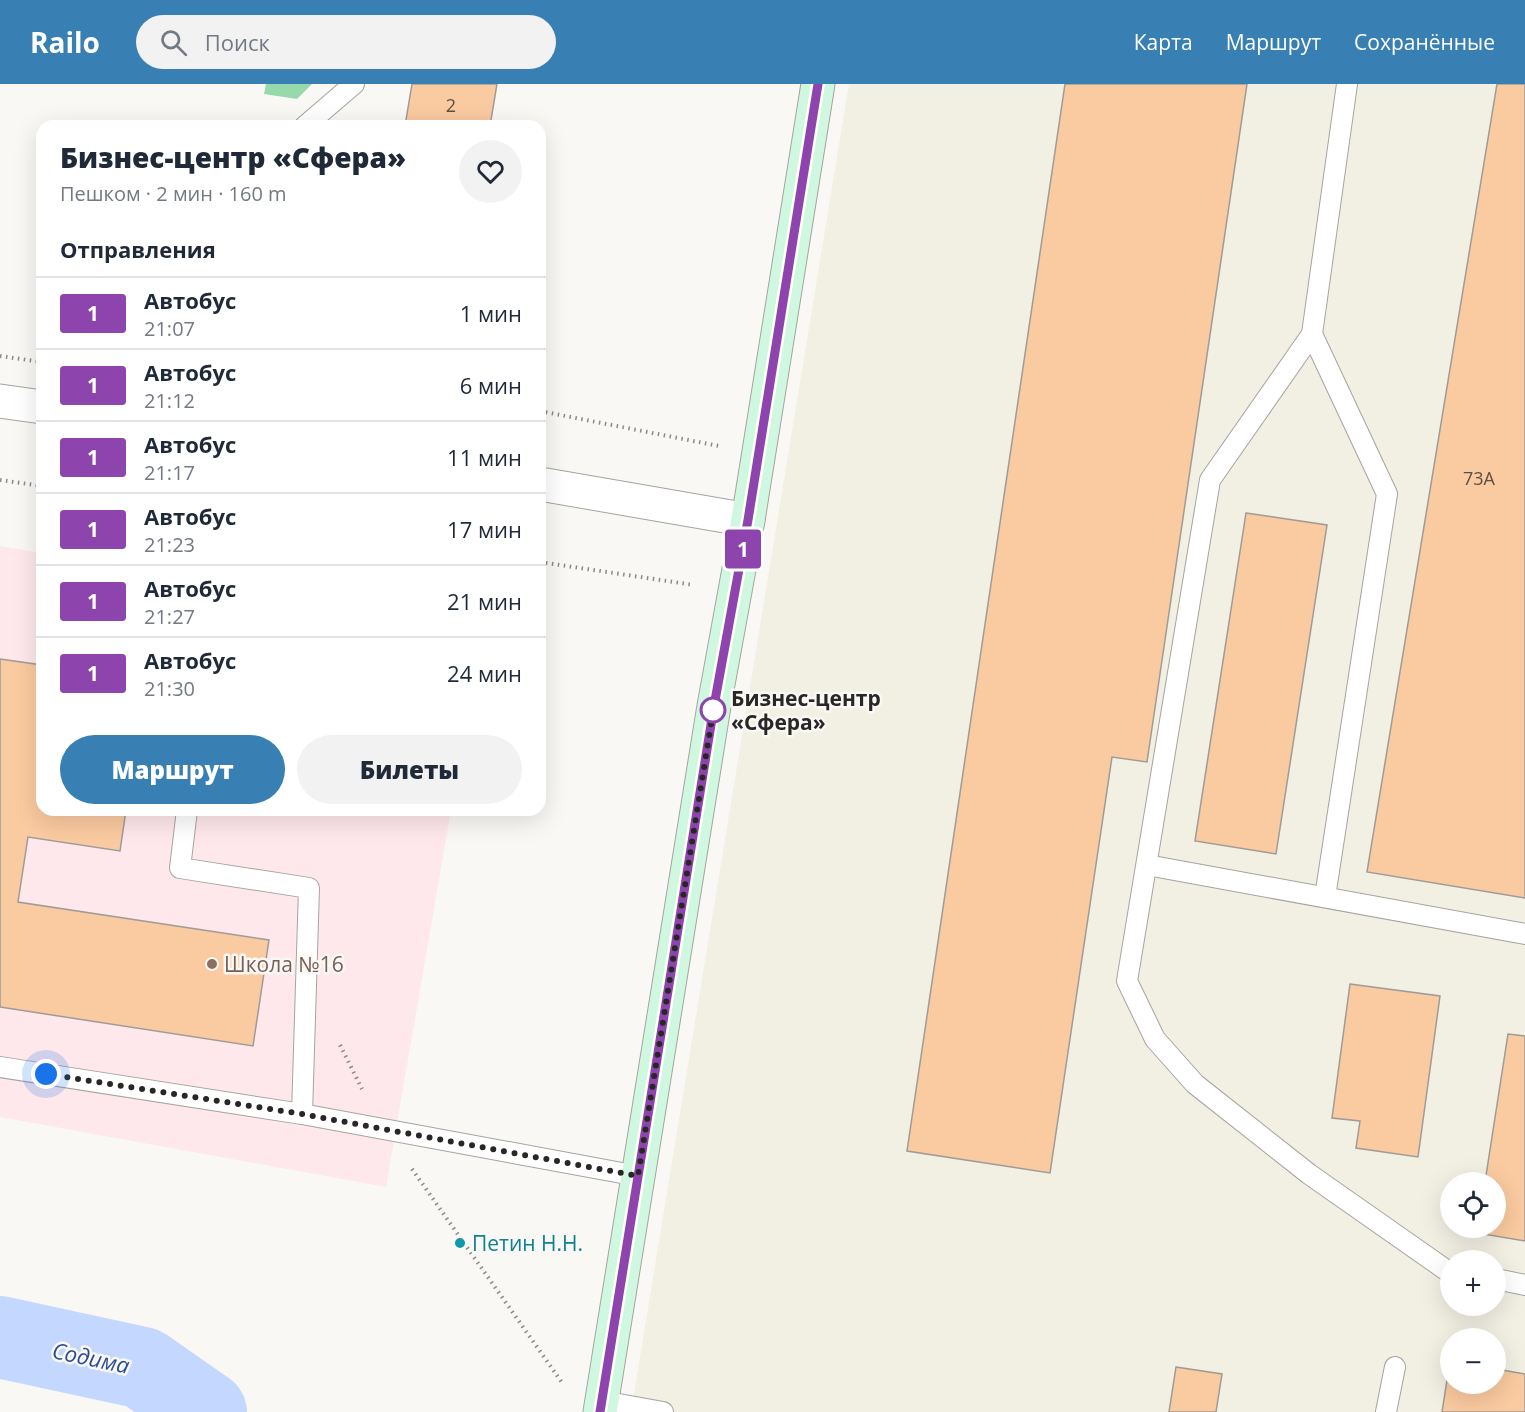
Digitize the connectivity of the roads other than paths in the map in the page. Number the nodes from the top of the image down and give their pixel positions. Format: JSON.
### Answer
{"nodes":[{"id":1,"x":354,"y":84,"type":"edge"},
{"id":2,"x":818,"y":84,"type":"edge"},
{"id":3,"x":1347,"y":84,"type":"edge"},
{"id":4,"x":312,"y":120,"type":"edge"},
{"id":5,"x":1312,"y":334,"type":"junction"},
{"id":6,"x":0,"y":401,"type":"edge"},
{"id":7,"x":36,"y":406,"type":"edge"},
{"id":8,"x":546,"y":485,"type":"edge"},
{"id":9,"x":748,"y":520,"type":"junction"},
{"id":10,"x":186,"y":816,"type":"edge"},
{"id":11,"x":1147,"y":865,"type":"junction"},
{"id":12,"x":1325,"y":897,"type":"junction"},
{"id":13,"x":1525,"y":934,"type":"edge"},
{"id":14,"x":0,"y":1067,"type":"edge"},
{"id":15,"x":302,"y":1114,"type":"junction"},
{"id":16,"x":638,"y":1176,"type":"junction"},
{"id":17,"x":1440,"y":1266,"type":"edge"},
{"id":18,"x":1506,"y":1281,"type":"edge"},
{"id":19,"x":1525,"y":1285,"type":"edge"},
{"id":20,"x":1395,"y":1367,"type":"dead end"},
{"id":21,"x":601,"y":1406,"type":"edge"},
{"id":22,"x":663,"y":1412,"type":"edge"},
{"id":23,"x":1386,"y":1412,"type":"edge"}],
"edges":[{"from":1,"to":4,"type":"lane"},
{"from":2,"to":9,"type":"street"},
{"from":3,"to":5,"type":"lane"},
{"from":5,"to":11,"type":"lane"},
{"from":5,"to":12,"type":"lane"},
{"from":6,"to":7,"type":"street"},
{"from":8,"to":9,"type":"street"},
{"from":9,"to":16,"type":"street"},
{"from":10,"to":15,"type":"lane"},
{"from":11,"to":12,"type":"lane"},
{"from":11,"to":17,"type":"lane"},
{"from":12,"to":13,"type":"lane"},
{"from":14,"to":15,"type":"lane"},
{"from":15,"to":16,"type":"lane"},
{"from":16,"to":21,"type":"street"},
{"from":18,"to":19,"type":"lane"},
{"from":20,"to":23,"type":"lane"},
{"from":21,"to":22,"type":"lane"}]}
